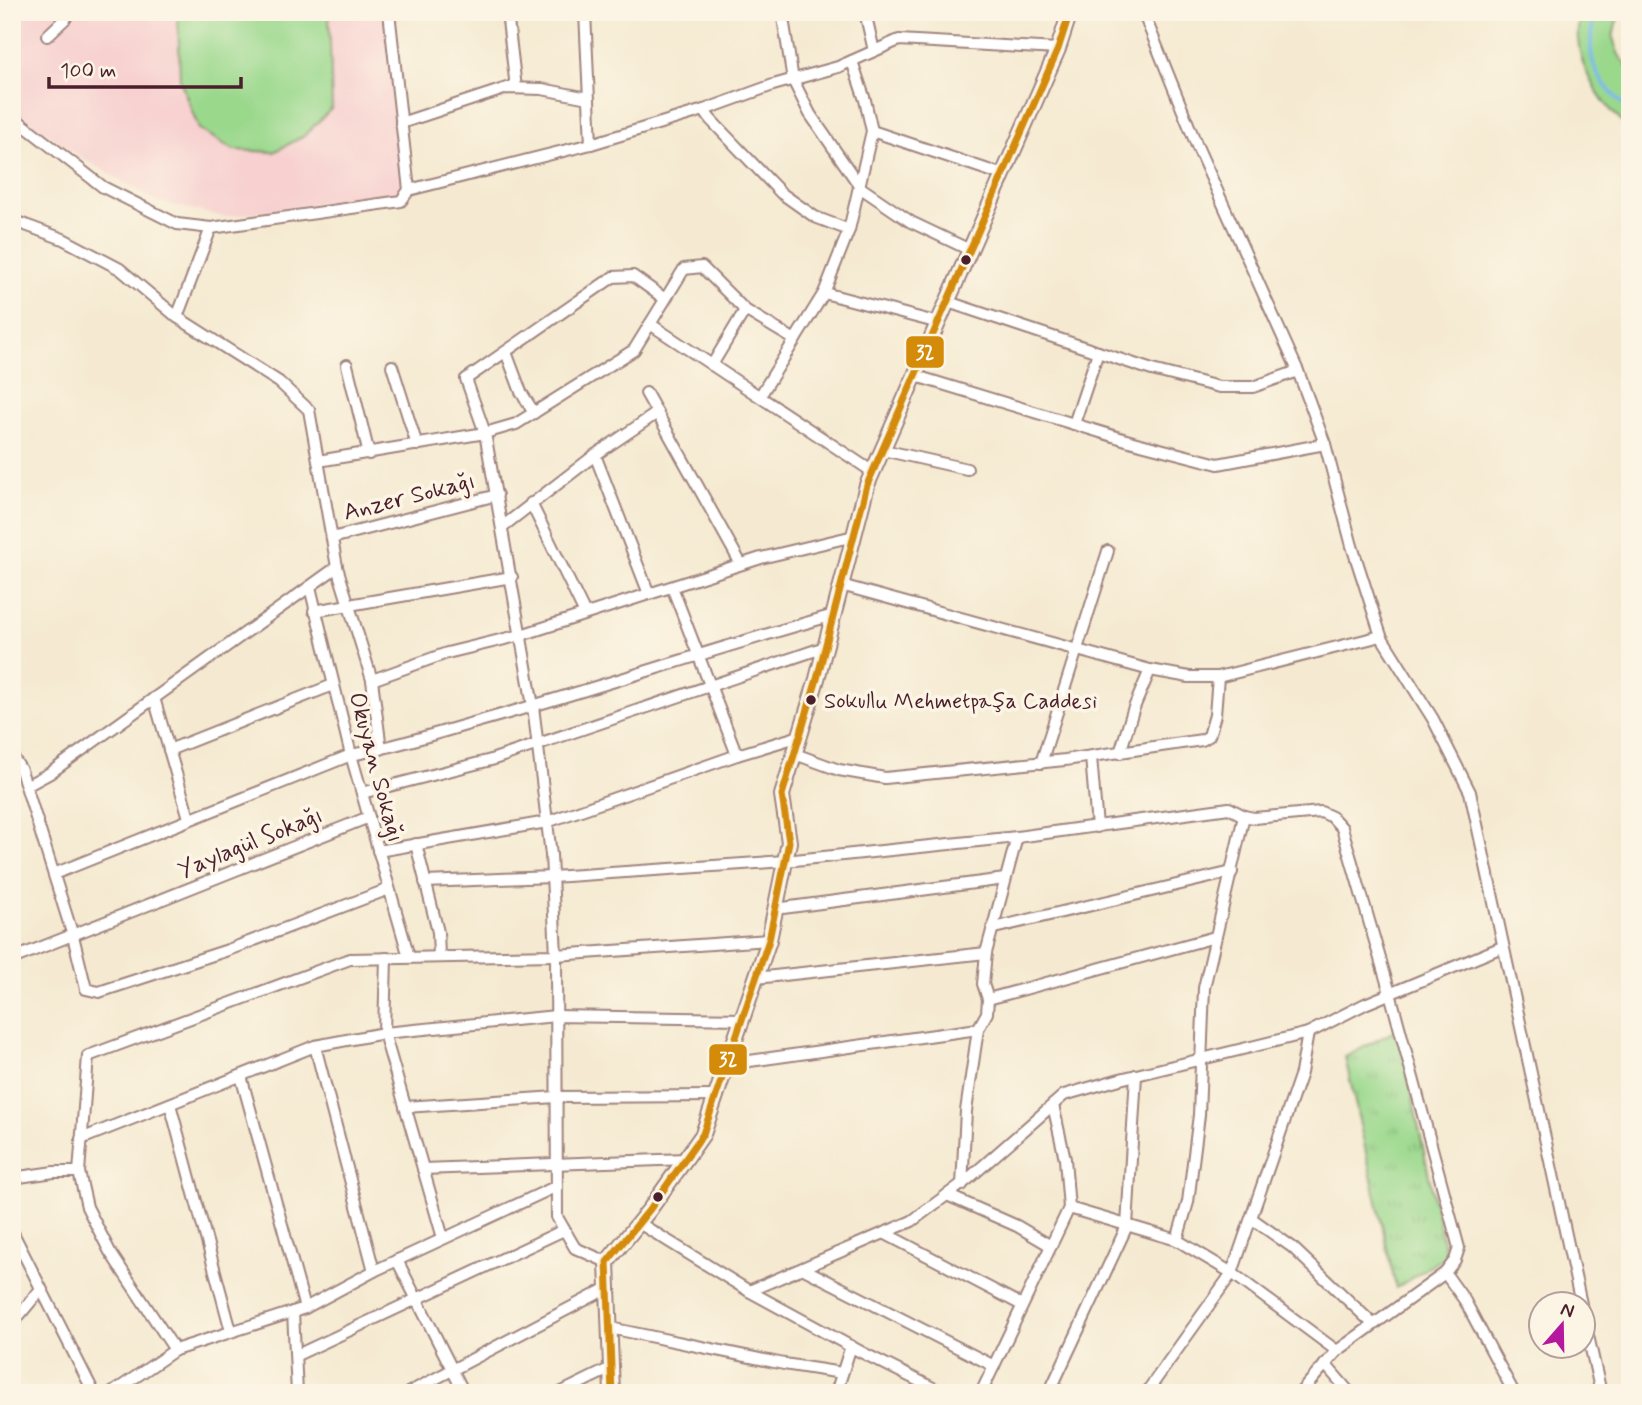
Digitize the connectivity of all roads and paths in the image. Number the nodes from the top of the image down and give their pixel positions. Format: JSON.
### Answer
{"nodes":[{"id":1,"x":67,"y":12,"type":"edge"},
{"id":2,"x":389,"y":12,"type":"edge"},
{"id":3,"x":507,"y":12,"type":"edge"},
{"id":4,"x":585,"y":12,"type":"edge"},
{"id":5,"x":782,"y":12,"type":"edge"},
{"id":6,"x":865,"y":12,"type":"edge"},
{"id":7,"x":1070,"y":12,"type":"edge"},
{"id":8,"x":1143,"y":12,"type":"edge"},
{"id":9,"x":47,"y":36,"type":"dead end"},
{"id":10,"x":1058,"y":49,"type":"junction"},
{"id":11,"x":874,"y":51,"type":"junction"},
{"id":12,"x":852,"y":61,"type":"junction"},
{"id":13,"x":793,"y":80,"type":"junction"},
{"id":14,"x":516,"y":88,"type":"junction"},
{"id":15,"x":588,"y":98,"type":"junction"},
{"id":16,"x":704,"y":110,"type":"junction"},
{"id":17,"x":12,"y":116,"type":"edge"},
{"id":18,"x":401,"y":124,"type":"junction"},
{"id":19,"x":872,"y":131,"type":"junction"},
{"id":20,"x":591,"y":144,"type":"junction"},
{"id":21,"x":1003,"y":175,"type":"junction"},
{"id":22,"x":860,"y":188,"type":"junction"},
{"id":23,"x":409,"y":190,"type":"junction"},
{"id":24,"x":12,"y":220,"type":"edge"},
{"id":25,"x":211,"y":229,"type":"junction"},
{"id":26,"x":849,"y":230,"type":"junction"},
{"id":27,"x":971,"y":250,"type":"junction"},
{"id":28,"x":824,"y":293,"type":"junction"},
{"id":29,"x":665,"y":299,"type":"junction"},
{"id":30,"x":948,"y":302,"type":"junction"},
{"id":31,"x":745,"y":310,"type":"junction"},
{"id":32,"x":177,"y":317,"type":"junction"},
{"id":33,"x":939,"y":323,"type":"junction"},
{"id":34,"x":650,"y":324,"type":"junction"},
{"id":35,"x":795,"y":340,"type":"junction"},
{"id":36,"x":506,"y":352,"type":"junction"},
{"id":37,"x":1098,"y":352,"type":"junction"},
{"id":38,"x":347,"y":365,"type":"dead end"},
{"id":39,"x":712,"y":365,"type":"junction"},
{"id":40,"x":392,"y":366,"type":"dead end"},
{"id":41,"x":1298,"y":371,"type":"junction"},
{"id":42,"x":916,"y":376,"type":"junction"},
{"id":43,"x":646,"y":393,"type":"dead end"},
{"id":44,"x":760,"y":397,"type":"junction"},
{"id":45,"x":534,"y":413,"type":"junction"},
{"id":46,"x":657,"y":413,"type":"junction"},
{"id":47,"x":1074,"y":424,"type":"junction"},
{"id":48,"x":485,"y":433,"type":"junction"},
{"id":49,"x":1325,"y":444,"type":"junction"},
{"id":50,"x":417,"y":445,"type":"junction"},
{"id":51,"x":883,"y":450,"type":"junction"},
{"id":52,"x":369,"y":454,"type":"junction"},
{"id":53,"x":595,"y":455,"type":"junction"},
{"id":54,"x":318,"y":461,"type":"junction"},
{"id":55,"x":967,"y":470,"type":"dead end"},
{"id":56,"x":873,"y":472,"type":"junction"},
{"id":57,"x":496,"y":495,"type":"junction"},
{"id":58,"x":531,"y":503,"type":"junction"},
{"id":59,"x":502,"y":527,"type":"junction"},
{"id":60,"x":854,"y":536,"type":"junction"},
{"id":61,"x":332,"y":538,"type":"junction"},
{"id":62,"x":1108,"y":551,"type":"dead end"},
{"id":63,"x":741,"y":564,"type":"junction"},
{"id":64,"x":337,"y":567,"type":"junction"},
{"id":65,"x":512,"y":577,"type":"junction"},
{"id":66,"x":841,"y":585,"type":"junction"},
{"id":67,"x":310,"y":587,"type":"junction"},
{"id":68,"x":673,"y":587,"type":"junction"},
{"id":69,"x":649,"y":594,"type":"junction"},
{"id":70,"x":350,"y":605,"type":"junction"},
{"id":71,"x":314,"y":611,"type":"junction"},
{"id":72,"x":585,"y":614,"type":"junction"},
{"id":73,"x":834,"y":615,"type":"junction"},
{"id":74,"x":521,"y":635,"type":"junction"},
{"id":75,"x":1381,"y":636,"type":"junction"},
{"id":76,"x":825,"y":647,"type":"junction"},
{"id":77,"x":1077,"y":648,"type":"junction"},
{"id":78,"x":697,"y":654,"type":"junction"},
{"id":79,"x":1150,"y":670,"type":"junction"},
{"id":80,"x":1218,"y":677,"type":"junction"},
{"id":81,"x":372,"y":680,"type":"junction"},
{"id":82,"x":333,"y":685,"type":"junction"},
{"id":83,"x":709,"y":687,"type":"junction"},
{"id":84,"x":154,"y":698,"type":"junction"},
{"id":85,"x":533,"y":706,"type":"junction"},
{"id":86,"x":800,"y":736,"type":"junction"},
{"id":87,"x":537,"y":745,"type":"junction"},
{"id":88,"x":381,"y":749,"type":"junction"},
{"id":89,"x":169,"y":750,"type":"junction"},
{"id":90,"x":1120,"y":753,"type":"junction"},
{"id":91,"x":794,"y":754,"type":"junction"},
{"id":92,"x":351,"y":755,"type":"junction"},
{"id":93,"x":737,"y":755,"type":"junction"},
{"id":94,"x":12,"y":756,"type":"edge"},
{"id":95,"x":1091,"y":757,"type":"junction"},
{"id":96,"x":1041,"y":763,"type":"junction"},
{"id":97,"x":26,"y":786,"type":"junction"},
{"id":98,"x":362,"y":793,"type":"junction"},
{"id":99,"x":1244,"y":816,"type":"junction"},
{"id":100,"x":369,"y":817,"type":"junction"},
{"id":101,"x":189,"y":818,"type":"junction"},
{"id":102,"x":547,"y":822,"type":"junction"},
{"id":103,"x":1097,"y":827,"type":"junction"},
{"id":104,"x":1017,"y":837,"type":"junction"},
{"id":105,"x":416,"y":844,"type":"junction"},
{"id":106,"x":379,"y":851,"type":"junction"},
{"id":107,"x":785,"y":861,"type":"junction"},
{"id":108,"x":1232,"y":872,"type":"junction"},
{"id":109,"x":54,"y":874,"type":"junction"},
{"id":110,"x":552,"y":877,"type":"junction"},
{"id":111,"x":1005,"y":879,"type":"junction"},
{"id":112,"x":425,"y":882,"type":"junction"},
{"id":113,"x":389,"y":889,"type":"junction"},
{"id":114,"x":775,"y":909,"type":"junction"},
{"id":115,"x":994,"y":928,"type":"junction"},
{"id":116,"x":73,"y":936,"type":"junction"},
{"id":117,"x":1215,"y":937,"type":"junction"},
{"id":118,"x":769,"y":940,"type":"junction"},
{"id":119,"x":1502,"y":947,"type":"junction"},
{"id":120,"x":986,"y":953,"type":"junction"},
{"id":121,"x":556,"y":955,"type":"junction"},
{"id":122,"x":439,"y":956,"type":"junction"},
{"id":123,"x":409,"y":957,"type":"junction"},
{"id":124,"x":386,"y":958,"type":"junction"},
{"id":125,"x":12,"y":959,"type":"edge"},
{"id":126,"x":756,"y":978,"type":"junction"},
{"id":127,"x":1390,"y":993,"type":"junction"},
{"id":128,"x":988,"y":999,"type":"junction"},
{"id":129,"x":556,"y":1016,"type":"junction"},
{"id":130,"x":743,"y":1019,"type":"junction"},
{"id":131,"x":978,"y":1029,"type":"junction"},
{"id":132,"x":384,"y":1033,"type":"junction"},
{"id":133,"x":1308,"y":1033,"type":"junction"},
{"id":134,"x":315,"y":1046,"type":"junction"},
{"id":135,"x":1200,"y":1059,"type":"junction"},
{"id":136,"x":728,"y":1064,"type":"junction"},
{"id":137,"x":1136,"y":1075,"type":"junction"},
{"id":138,"x":241,"y":1076,"type":"junction"},
{"id":139,"x":717,"y":1096,"type":"junction"},
{"id":140,"x":556,"y":1097,"type":"junction"},
{"id":141,"x":170,"y":1104,"type":"junction"},
{"id":142,"x":1054,"y":1105,"type":"junction"},
{"id":143,"x":405,"y":1107,"type":"junction"},
{"id":144,"x":81,"y":1139,"type":"junction"},
{"id":145,"x":686,"y":1159,"type":"junction"},
{"id":146,"x":556,"y":1163,"type":"junction"},
{"id":147,"x":423,"y":1169,"type":"junction"},
{"id":148,"x":79,"y":1172,"type":"junction"},
{"id":149,"x":12,"y":1178,"type":"edge"},
{"id":150,"x":962,"y":1185,"type":"junction"},
{"id":151,"x":556,"y":1186,"type":"junction"},
{"id":152,"x":947,"y":1195,"type":"junction"},
{"id":153,"x":1069,"y":1208,"type":"junction"},
{"id":154,"x":1251,"y":1218,"type":"junction"},
{"id":155,"x":639,"y":1223,"type":"junction"},
{"id":156,"x":1127,"y":1226,"type":"junction"},
{"id":157,"x":564,"y":1230,"type":"junction"},
{"id":158,"x":12,"y":1231,"type":"edge"},
{"id":159,"x":884,"y":1233,"type":"junction"},
{"id":160,"x":443,"y":1238,"type":"junction"},
{"id":161,"x":1177,"y":1240,"type":"junction"},
{"id":162,"x":1051,"y":1246,"type":"junction"},
{"id":163,"x":397,"y":1260,"type":"junction"},
{"id":164,"x":607,"y":1262,"type":"junction"},
{"id":165,"x":804,"y":1269,"type":"junction"},
{"id":166,"x":374,"y":1270,"type":"junction"},
{"id":167,"x":1232,"y":1273,"type":"junction"},
{"id":168,"x":1445,"y":1273,"type":"junction"},
{"id":169,"x":41,"y":1289,"type":"junction"},
{"id":170,"x":608,"y":1289,"type":"junction"},
{"id":171,"x":1578,"y":1290,"type":"edge"},
{"id":172,"x":749,"y":1291,"type":"junction"},
{"id":173,"x":417,"y":1299,"type":"junction"},
{"id":174,"x":1023,"y":1305,"type":"junction"},
{"id":175,"x":299,"y":1310,"type":"junction"},
{"id":176,"x":12,"y":1324,"type":"edge"},
{"id":177,"x":1373,"y":1324,"type":"junction"},
{"id":178,"x":610,"y":1328,"type":"junction"},
{"id":179,"x":231,"y":1331,"type":"junction"},
{"id":180,"x":850,"y":1346,"type":"junction"},
{"id":181,"x":175,"y":1349,"type":"junction"},
{"id":182,"x":1337,"y":1351,"type":"junction"},
{"id":183,"x":297,"y":1355,"type":"junction"},
{"id":184,"x":1594,"y":1360,"type":"edge"},
{"id":185,"x":1325,"y":1364,"type":"junction"},
{"id":186,"x":994,"y":1366,"type":"junction"},
{"id":187,"x":611,"y":1367,"type":"junction"},
{"id":188,"x":453,"y":1370,"type":"junction"},
{"id":189,"x":842,"y":1373,"type":"junction"},
{"id":190,"x":93,"y":1393,"type":"edge"},
{"id":191,"x":113,"y":1393,"type":"edge"},
{"id":192,"x":297,"y":1393,"type":"edge"},
{"id":193,"x":408,"y":1393,"type":"edge"},
{"id":194,"x":464,"y":1393,"type":"edge"},
{"id":195,"x":560,"y":1393,"type":"edge"},
{"id":196,"x":612,"y":1393,"type":"edge"},
{"id":197,"x":836,"y":1393,"type":"edge"},
{"id":198,"x":943,"y":1393,"type":"edge"},
{"id":199,"x":981,"y":1393,"type":"edge"},
{"id":200,"x":1049,"y":1393,"type":"edge"},
{"id":201,"x":1146,"y":1393,"type":"edge"},
{"id":202,"x":1300,"y":1393,"type":"edge"},
{"id":203,"x":1350,"y":1393,"type":"edge"},
{"id":204,"x":1514,"y":1393,"type":"edge"},
{"id":205,"x":1601,"y":1393,"type":"edge"}],
"edges":[{"from":1,"to":9,"type":"street"},
{"from":2,"to":18,"type":"street"},
{"from":3,"to":14,"type":"street"},
{"from":4,"to":15,"type":"street"},
{"from":5,"to":13,"type":"street"},
{"from":6,"to":11,"type":"street"},
{"from":7,"to":10,"type":"street"},
{"from":8,"to":41,"type":"street"},
{"from":10,"to":11,"type":"street"},
{"from":10,"to":21,"type":"street"},
{"from":11,"to":12,"type":"street"},
{"from":12,"to":13,"type":"street"},
{"from":12,"to":19,"type":"street"},
{"from":13,"to":16,"type":"street"},
{"from":13,"to":22,"type":"street"},
{"from":14,"to":15,"type":"street"},
{"from":14,"to":18,"type":"street"},
{"from":15,"to":20,"type":"street"},
{"from":16,"to":20,"type":"street"},
{"from":16,"to":26,"type":"street"},
{"from":17,"to":25,"type":"street"},
{"from":18,"to":23,"type":"street"},
{"from":19,"to":21,"type":"street"},
{"from":19,"to":22,"type":"street"},
{"from":20,"to":23,"type":"street"},
{"from":21,"to":27,"type":"street"},
{"from":22,"to":26,"type":"street"},
{"from":22,"to":27,"type":"street"},
{"from":23,"to":25,"type":"street"},
{"from":24,"to":32,"type":"street"},
{"from":25,"to":32,"type":"street"},
{"from":26,"to":28,"type":"street"},
{"from":27,"to":30,"type":"street"},
{"from":28,"to":33,"type":"street"},
{"from":28,"to":35,"type":"street"},
{"from":29,"to":31,"type":"street"},
{"from":29,"to":34,"type":"street"},
{"from":29,"to":36,"type":"street"},
{"from":30,"to":33,"type":"street"},
{"from":30,"to":37,"type":"street"},
{"from":31,"to":35,"type":"street"},
{"from":31,"to":39,"type":"street"},
{"from":32,"to":54,"type":"street"},
{"from":33,"to":42,"type":"street"},
{"from":34,"to":39,"type":"street"},
{"from":34,"to":45,"type":"street"},
{"from":35,"to":44,"type":"street"},
{"from":36,"to":45,"type":"street"},
{"from":36,"to":48,"type":"street"},
{"from":37,"to":41,"type":"street"},
{"from":37,"to":47,"type":"street"},
{"from":38,"to":52,"type":"street"},
{"from":39,"to":44,"type":"street"},
{"from":40,"to":50,"type":"street"},
{"from":41,"to":49,"type":"street"},
{"from":42,"to":47,"type":"street"},
{"from":42,"to":51,"type":"street"},
{"from":43,"to":46,"type":"street"},
{"from":44,"to":56,"type":"street"},
{"from":45,"to":48,"type":"street"},
{"from":46,"to":53,"type":"street"},
{"from":46,"to":63,"type":"street"},
{"from":47,"to":49,"type":"street"},
{"from":48,"to":50,"type":"street"},
{"from":48,"to":57,"type":"street"},
{"from":49,"to":75,"type":"street"},
{"from":50,"to":52,"type":"street"},
{"from":51,"to":55,"type":"street"},
{"from":51,"to":56,"type":"street"},
{"from":52,"to":54,"type":"street"},
{"from":53,"to":58,"type":"street"},
{"from":53,"to":69,"type":"street"},
{"from":54,"to":61,"type":"street"},
{"from":56,"to":60,"type":"street"},
{"from":57,"to":59,"type":"street"},
{"from":57,"to":61,"type":"street","name":"Anzer Sokağı"},
{"from":58,"to":59,"type":"street"},
{"from":58,"to":72,"type":"street"},
{"from":59,"to":65,"type":"street"},
{"from":60,"to":63,"type":"street"},
{"from":60,"to":66,"type":"street"},
{"from":61,"to":64,"type":"street"},
{"from":62,"to":77,"type":"street"},
{"from":63,"to":68,"type":"street"},
{"from":64,"to":67,"type":"street"},
{"from":64,"to":70,"type":"street"},
{"from":65,"to":70,"type":"street"},
{"from":65,"to":74,"type":"street"},
{"from":66,"to":73,"type":"street"},
{"from":66,"to":77,"type":"street"},
{"from":67,"to":71,"type":"street","name":"Okuyan Sokağı"},
{"from":67,"to":84,"type":"street"},
{"from":68,"to":69,"type":"street"},
{"from":68,"to":78,"type":"street"},
{"from":69,"to":72,"type":"street"},
{"from":70,"to":71,"type":"street"},
{"from":70,"to":81,"type":"street"},
{"from":71,"to":82,"type":"street","name":"Okuyan Sokağı"},
{"from":72,"to":74,"type":"street"},
{"from":73,"to":76,"type":"street"},
{"from":73,"to":78,"type":"street"},
{"from":74,"to":81,"type":"street"},
{"from":74,"to":85,"type":"street"},
{"from":75,"to":80,"type":"street"},
{"from":75,"to":119,"type":"street"},
{"from":76,"to":83,"type":"street"},
{"from":76,"to":86,"type":"street"},
{"from":77,"to":79,"type":"street"},
{"from":77,"to":96,"type":"street"},
{"from":78,"to":83,"type":"street"},
{"from":78,"to":85,"type":"street"},
{"from":79,"to":80,"type":"street"},
{"from":79,"to":90,"type":"street"},
{"from":80,"to":90,"type":"street"},
{"from":81,"to":88,"type":"street"},
{"from":82,"to":89,"type":"street"},
{"from":82,"to":92,"type":"street","name":"Okuyan Sokağı"},
{"from":83,"to":87,"type":"street"},
{"from":83,"to":93,"type":"street"},
{"from":84,"to":89,"type":"street"},
{"from":84,"to":97,"type":"street"},
{"from":85,"to":87,"type":"street"},
{"from":85,"to":88,"type":"street"},
{"from":86,"to":91,"type":"street"},
{"from":86,"to":93,"type":"street"},
{"from":87,"to":98,"type":"street"},
{"from":87,"to":102,"type":"street"},
{"from":88,"to":92,"type":"street"},
{"from":89,"to":101,"type":"street"},
{"from":90,"to":95,"type":"street"},
{"from":91,"to":96,"type":"street"},
{"from":91,"to":107,"type":"street"},
{"from":92,"to":98,"type":"street","name":"Okuyan Sokağı"},
{"from":92,"to":101,"type":"street"},
{"from":93,"to":102,"type":"street"},
{"from":94,"to":97,"type":"street"},
{"from":95,"to":96,"type":"street"},
{"from":95,"to":103,"type":"street"},
{"from":97,"to":109,"type":"street"},
{"from":98,"to":100,"type":"street","name":"Okuyan Sokağı"},
{"from":99,"to":103,"type":"street"},
{"from":99,"to":108,"type":"street"},
{"from":99,"to":127,"type":"street"},
{"from":100,"to":106,"type":"street","name":"Okuyan Sokağı"},
{"from":100,"to":116,"type":"street","name":"Yaylagül Sokağı"},
{"from":101,"to":109,"type":"street"},
{"from":102,"to":105,"type":"street"},
{"from":102,"to":110,"type":"street"},
{"from":103,"to":104,"type":"street"},
{"from":104,"to":107,"type":"street"},
{"from":104,"to":111,"type":"street"},
{"from":105,"to":106,"type":"street"},
{"from":105,"to":112,"type":"street"},
{"from":106,"to":113,"type":"street","name":"Okuyan Sokağı"},
{"from":107,"to":110,"type":"street"},
{"from":107,"to":114,"type":"street"},
{"from":108,"to":115,"type":"street"},
{"from":108,"to":117,"type":"street"},
{"from":109,"to":116,"type":"street"},
{"from":110,"to":112,"type":"street"},
{"from":110,"to":121,"type":"street"},
{"from":111,"to":114,"type":"street"},
{"from":111,"to":115,"type":"street"},
{"from":112,"to":122,"type":"street"},
{"from":113,"to":116,"type":"street"},
{"from":113,"to":123,"type":"street","name":"Okuyan Sokağı"},
{"from":114,"to":118,"type":"street"},
{"from":115,"to":120,"type":"street"},
{"from":116,"to":125,"type":"street","name":"Yaylagül Sokağı"},
{"from":117,"to":128,"type":"street"},
{"from":117,"to":135,"type":"street"},
{"from":118,"to":121,"type":"street"},
{"from":118,"to":126,"type":"street"},
{"from":119,"to":127,"type":"street"},
{"from":119,"to":171,"type":"street"},
{"from":120,"to":126,"type":"street"},
{"from":120,"to":128,"type":"street"},
{"from":121,"to":122,"type":"street"},
{"from":121,"to":129,"type":"street"},
{"from":122,"to":123,"type":"street"},
{"from":123,"to":124,"type":"street"},
{"from":124,"to":132,"type":"street"},
{"from":124,"to":144,"type":"street"},
{"from":126,"to":130,"type":"street"},
{"from":127,"to":133,"type":"street"},
{"from":127,"to":168,"type":"street"},
{"from":128,"to":131,"type":"street"},
{"from":129,"to":130,"type":"street"},
{"from":129,"to":132,"type":"street"},
{"from":129,"to":140,"type":"street"},
{"from":130,"to":136,"type":"street"},
{"from":131,"to":136,"type":"street"},
{"from":131,"to":150,"type":"street"},
{"from":132,"to":134,"type":"street"},
{"from":132,"to":143,"type":"street"},
{"from":133,"to":135,"type":"street"},
{"from":133,"to":154,"type":"street"},
{"from":134,"to":138,"type":"street"},
{"from":134,"to":166,"type":"street"},
{"from":135,"to":137,"type":"street"},
{"from":135,"to":161,"type":"street"},
{"from":136,"to":139,"type":"street"},
{"from":137,"to":142,"type":"street"},
{"from":137,"to":156,"type":"street"},
{"from":138,"to":141,"type":"street"},
{"from":138,"to":175,"type":"street"},
{"from":139,"to":140,"type":"street"},
{"from":139,"to":145,"type":"street"},
{"from":140,"to":143,"type":"street"},
{"from":140,"to":146,"type":"street"},
{"from":141,"to":144,"type":"street"},
{"from":141,"to":179,"type":"street"},
{"from":142,"to":150,"type":"street"},
{"from":142,"to":153,"type":"street"},
{"from":143,"to":147,"type":"street"},
{"from":144,"to":148,"type":"street"},
{"from":145,"to":146,"type":"street"},
{"from":145,"to":155,"type":"street"},
{"from":146,"to":147,"type":"street"},
{"from":146,"to":151,"type":"street"},
{"from":147,"to":160,"type":"street"},
{"from":148,"to":149,"type":"street"},
{"from":148,"to":181,"type":"street"},
{"from":150,"to":152,"type":"street"},
{"from":151,"to":157,"type":"street"},
{"from":151,"to":160,"type":"street"},
{"from":152,"to":159,"type":"street"},
{"from":152,"to":162,"type":"street"},
{"from":153,"to":156,"type":"street"},
{"from":153,"to":162,"type":"street"},
{"from":154,"to":167,"type":"street"},
{"from":154,"to":177,"type":"street"},
{"from":155,"to":164,"type":"street"},
{"from":155,"to":172,"type":"street"},
{"from":156,"to":161,"type":"street"},
{"from":156,"to":200,"type":"street"},
{"from":157,"to":164,"type":"street"},
{"from":157,"to":173,"type":"street"},
{"from":158,"to":169,"type":"street"},
{"from":159,"to":165,"type":"street"},
{"from":159,"to":174,"type":"street"},
{"from":160,"to":163,"type":"street"},
{"from":161,"to":167,"type":"street"},
{"from":162,"to":174,"type":"street"},
{"from":163,"to":166,"type":"street"},
{"from":163,"to":173,"type":"street"},
{"from":164,"to":170,"type":"street"},
{"from":165,"to":172,"type":"street"},
{"from":165,"to":186,"type":"street"},
{"from":166,"to":175,"type":"street"},
{"from":167,"to":182,"type":"street"},
{"from":167,"to":201,"type":"street"},
{"from":168,"to":177,"type":"street"},
{"from":168,"to":204,"type":"street"},
{"from":169,"to":176,"type":"street"},
{"from":169,"to":190,"type":"street"},
{"from":170,"to":178,"type":"street"},
{"from":170,"to":188,"type":"street"},
{"from":172,"to":180,"type":"street"},
{"from":173,"to":183,"type":"street"},
{"from":173,"to":188,"type":"street"},
{"from":174,"to":186,"type":"street"},
{"from":175,"to":179,"type":"street"},
{"from":175,"to":183,"type":"street"},
{"from":177,"to":182,"type":"street"},
{"from":178,"to":187,"type":"street"},
{"from":178,"to":189,"type":"street"},
{"from":179,"to":181,"type":"street"},
{"from":180,"to":189,"type":"street"},
{"from":180,"to":198,"type":"street"},
{"from":181,"to":191,"type":"street"},
{"from":182,"to":185,"type":"street"},
{"from":183,"to":192,"type":"street"},
{"from":184,"to":205,"type":"street"},
{"from":185,"to":202,"type":"street"},
{"from":185,"to":203,"type":"street"},
{"from":186,"to":199,"type":"street"},
{"from":187,"to":195,"type":"street"},
{"from":187,"to":196,"type":"street"},
{"from":188,"to":193,"type":"street"},
{"from":188,"to":194,"type":"street"},
{"from":189,"to":197,"type":"street"}]}
